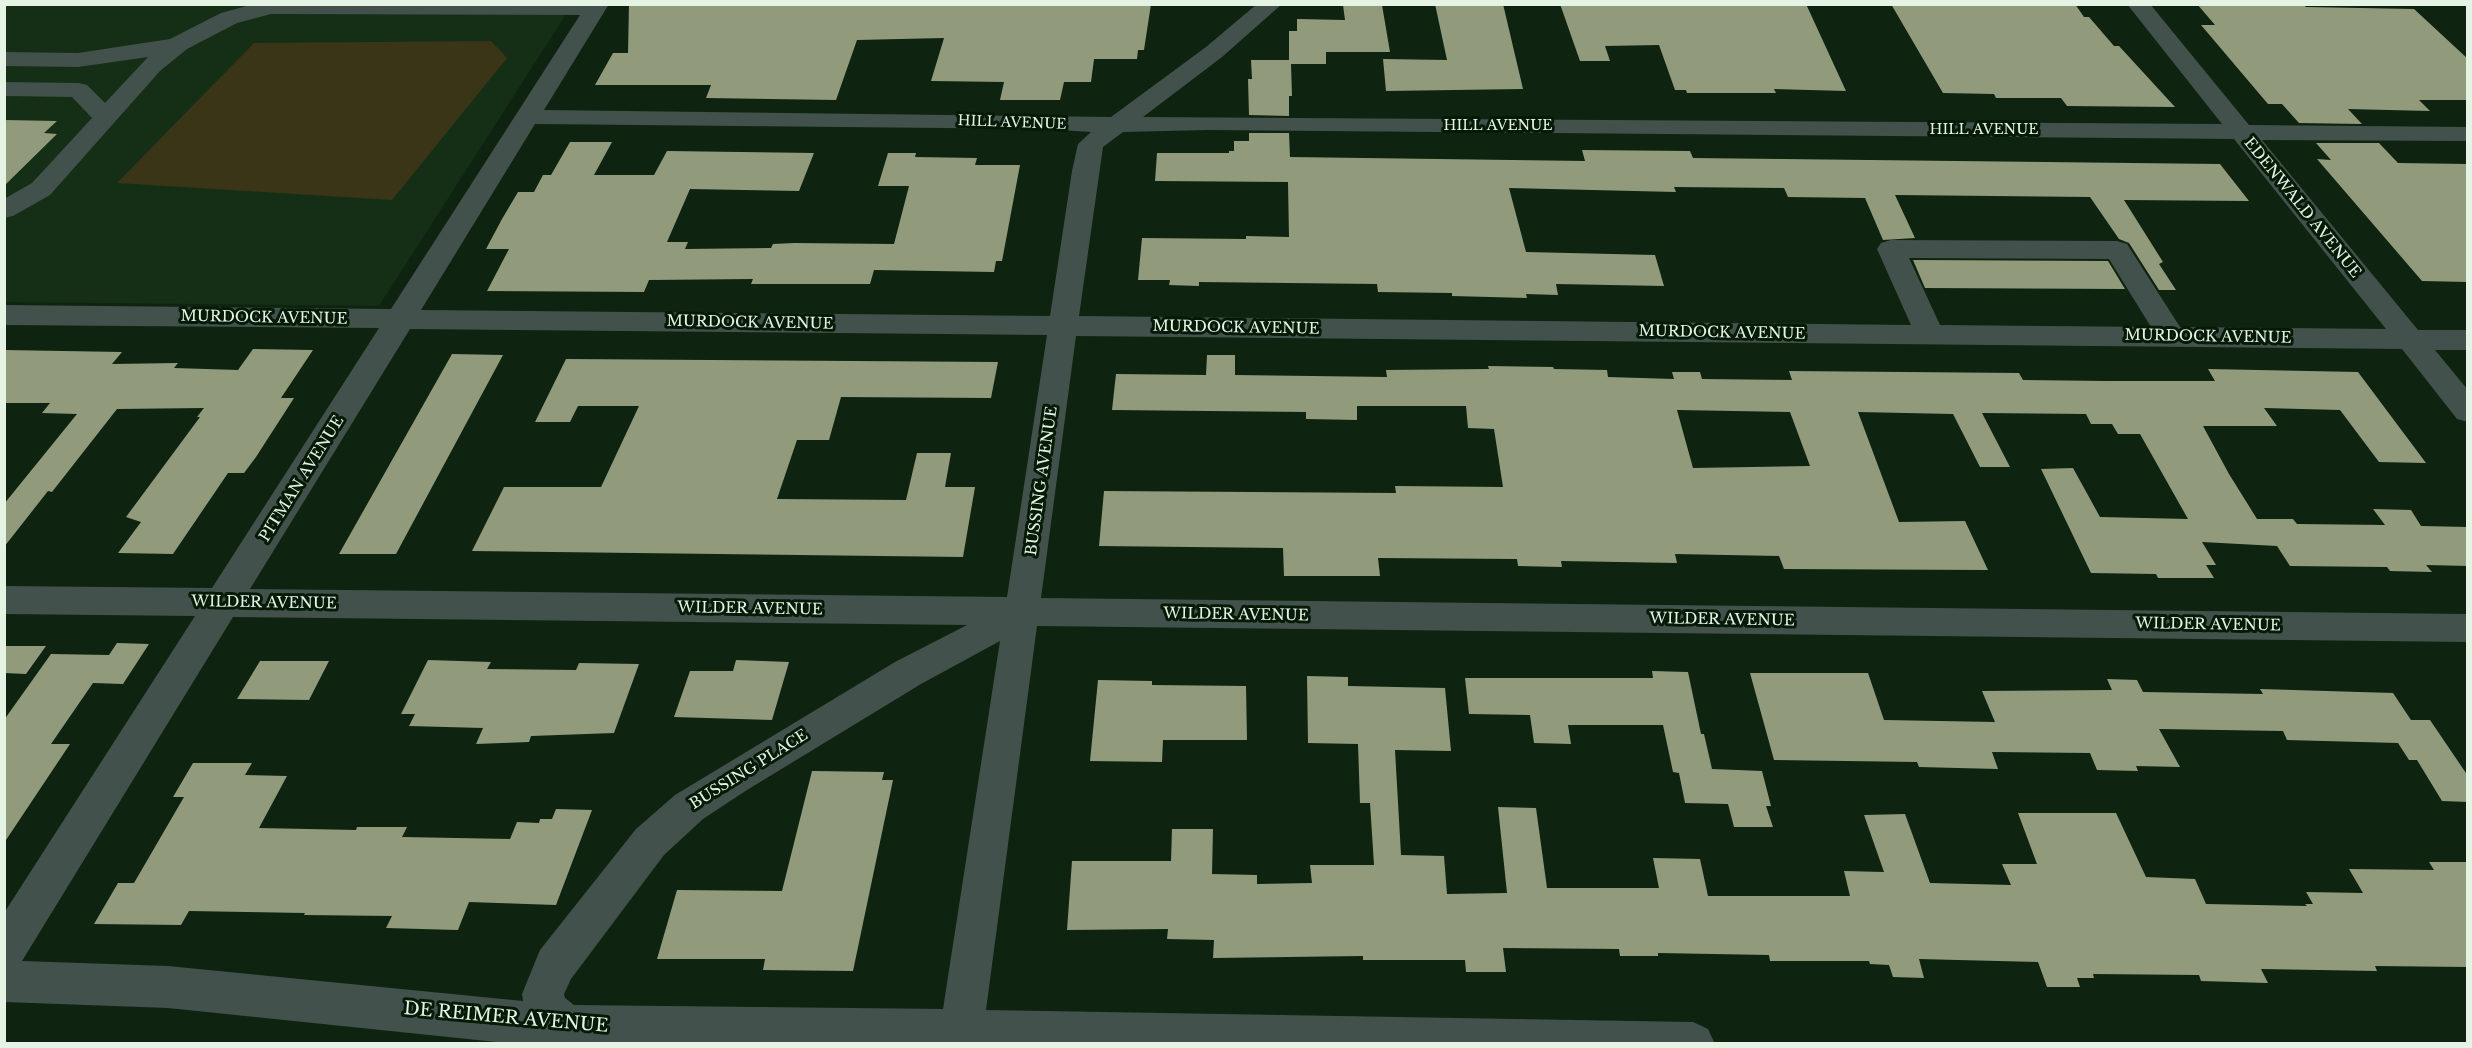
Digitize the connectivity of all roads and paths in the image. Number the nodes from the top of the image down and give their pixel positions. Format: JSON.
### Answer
{"nodes":[{"id":1,"x":1271,"y":4,"type":"edge"},
{"id":2,"x":2138,"y":4,"type":"edge"},
{"id":3,"x":597,"y":6,"type":"edge"},
{"id":4,"x":236,"y":11,"type":"edge"},
{"id":5,"x":179,"y":44,"type":"junction"},
{"id":6,"x":4,"y":59,"type":"edge"},
{"id":7,"x":4,"y":89,"type":"edge"},
{"id":8,"x":528,"y":117,"type":"junction"},
{"id":9,"x":105,"y":118,"type":"junction"},
{"id":10,"x":1117,"y":125,"type":"junction"},
{"id":11,"x":2240,"y":132,"type":"junction"},
{"id":12,"x":2468,"y":134,"type":"edge"},
{"id":13,"x":4,"y":210,"type":"edge"},
{"id":14,"x":4,"y":315,"type":"edge"},
{"id":15,"x":401,"y":320,"type":"junction"},
{"id":16,"x":1064,"y":326,"type":"junction"},
{"id":17,"x":1930,"y":335,"type":"junction"},
{"id":18,"x":2172,"y":337,"type":"junction"},
{"id":19,"x":2409,"y":339,"type":"junction"},
{"id":20,"x":2468,"y":340,"type":"edge"},
{"id":21,"x":2468,"y":411,"type":"edge"},
{"id":22,"x":4,"y":600,"type":"edge"},
{"id":23,"x":225,"y":603,"type":"junction"},
{"id":24,"x":1022,"y":612,"type":"junction"},
{"id":25,"x":2468,"y":628,"type":"edge"},
{"id":26,"x":4,"y":951,"type":"edge"},
{"id":27,"x":4,"y":981,"type":"edge"},
{"id":28,"x":567,"y":1027,"type":"junction"},
{"id":29,"x":961,"y":1037,"type":"edge"},
{"id":30,"x":1693,"y":1044,"type":"edge"}],
"edges":[{"from":1,"to":10,"type":"street","name":"BUSSING AVENUE"},
{"from":2,"to":11,"type":"street","name":"EDENWALD AVENUE"},
{"from":3,"to":4,"type":"street"},
{"from":3,"to":8,"type":"street","name":"PITMAN AVENUE"},
{"from":4,"to":5,"type":"street"},
{"from":5,"to":6,"type":"street"},
{"from":5,"to":9,"type":"street"},
{"from":7,"to":9,"type":"street"},
{"from":8,"to":10,"type":"street","name":"HILL AVENUE"},
{"from":8,"to":15,"type":"street","name":"PITMAN AVENUE"},
{"from":9,"to":13,"type":"street"},
{"from":10,"to":11,"type":"street","name":"HILL AVENUE"},
{"from":10,"to":16,"type":"street","name":"BUSSING AVENUE"},
{"from":11,"to":12,"type":"street","name":"HILL AVENUE"},
{"from":11,"to":19,"type":"street","name":"EDENWALD AVENUE"},
{"from":14,"to":15,"type":"street","name":"MURDOCK AVENUE"},
{"from":15,"to":16,"type":"street","name":"MURDOCK AVENUE"},
{"from":15,"to":23,"type":"street","name":"PITMAN AVENUE"},
{"from":16,"to":17,"type":"street","name":"MURDOCK AVENUE"},
{"from":16,"to":24,"type":"street","name":"BUSSING AVENUE"},
{"from":17,"to":18,"type":"street","name":"MURDOCK AVENUE"},
{"from":17,"to":18,"type":"street"},
{"from":18,"to":19,"type":"street","name":"MURDOCK AVENUE"},
{"from":19,"to":20,"type":"street","name":"MURDOCK AVENUE"},
{"from":19,"to":21,"type":"street","name":"EDENWALD AVENUE"},
{"from":22,"to":23,"type":"street","name":"WILDER AVENUE"},
{"from":23,"to":24,"type":"street","name":"WILDER AVENUE"},
{"from":23,"to":26,"type":"street","name":"PITMAN AVENUE"},
{"from":24,"to":25,"type":"street","name":"WILDER AVENUE"},
{"from":24,"to":28,"type":"street","name":"BUSSING PLACE"},
{"from":24,"to":29,"type":"street","name":"BUSSING AVENUE"},
{"from":27,"to":28,"type":"street","name":"DE REIMER AVENUE"},
{"from":28,"to":29,"type":"street","name":"DE REIMER AVENUE"},
{"from":29,"to":30,"type":"street","name":"DE REIMER AVENUE"}]}
